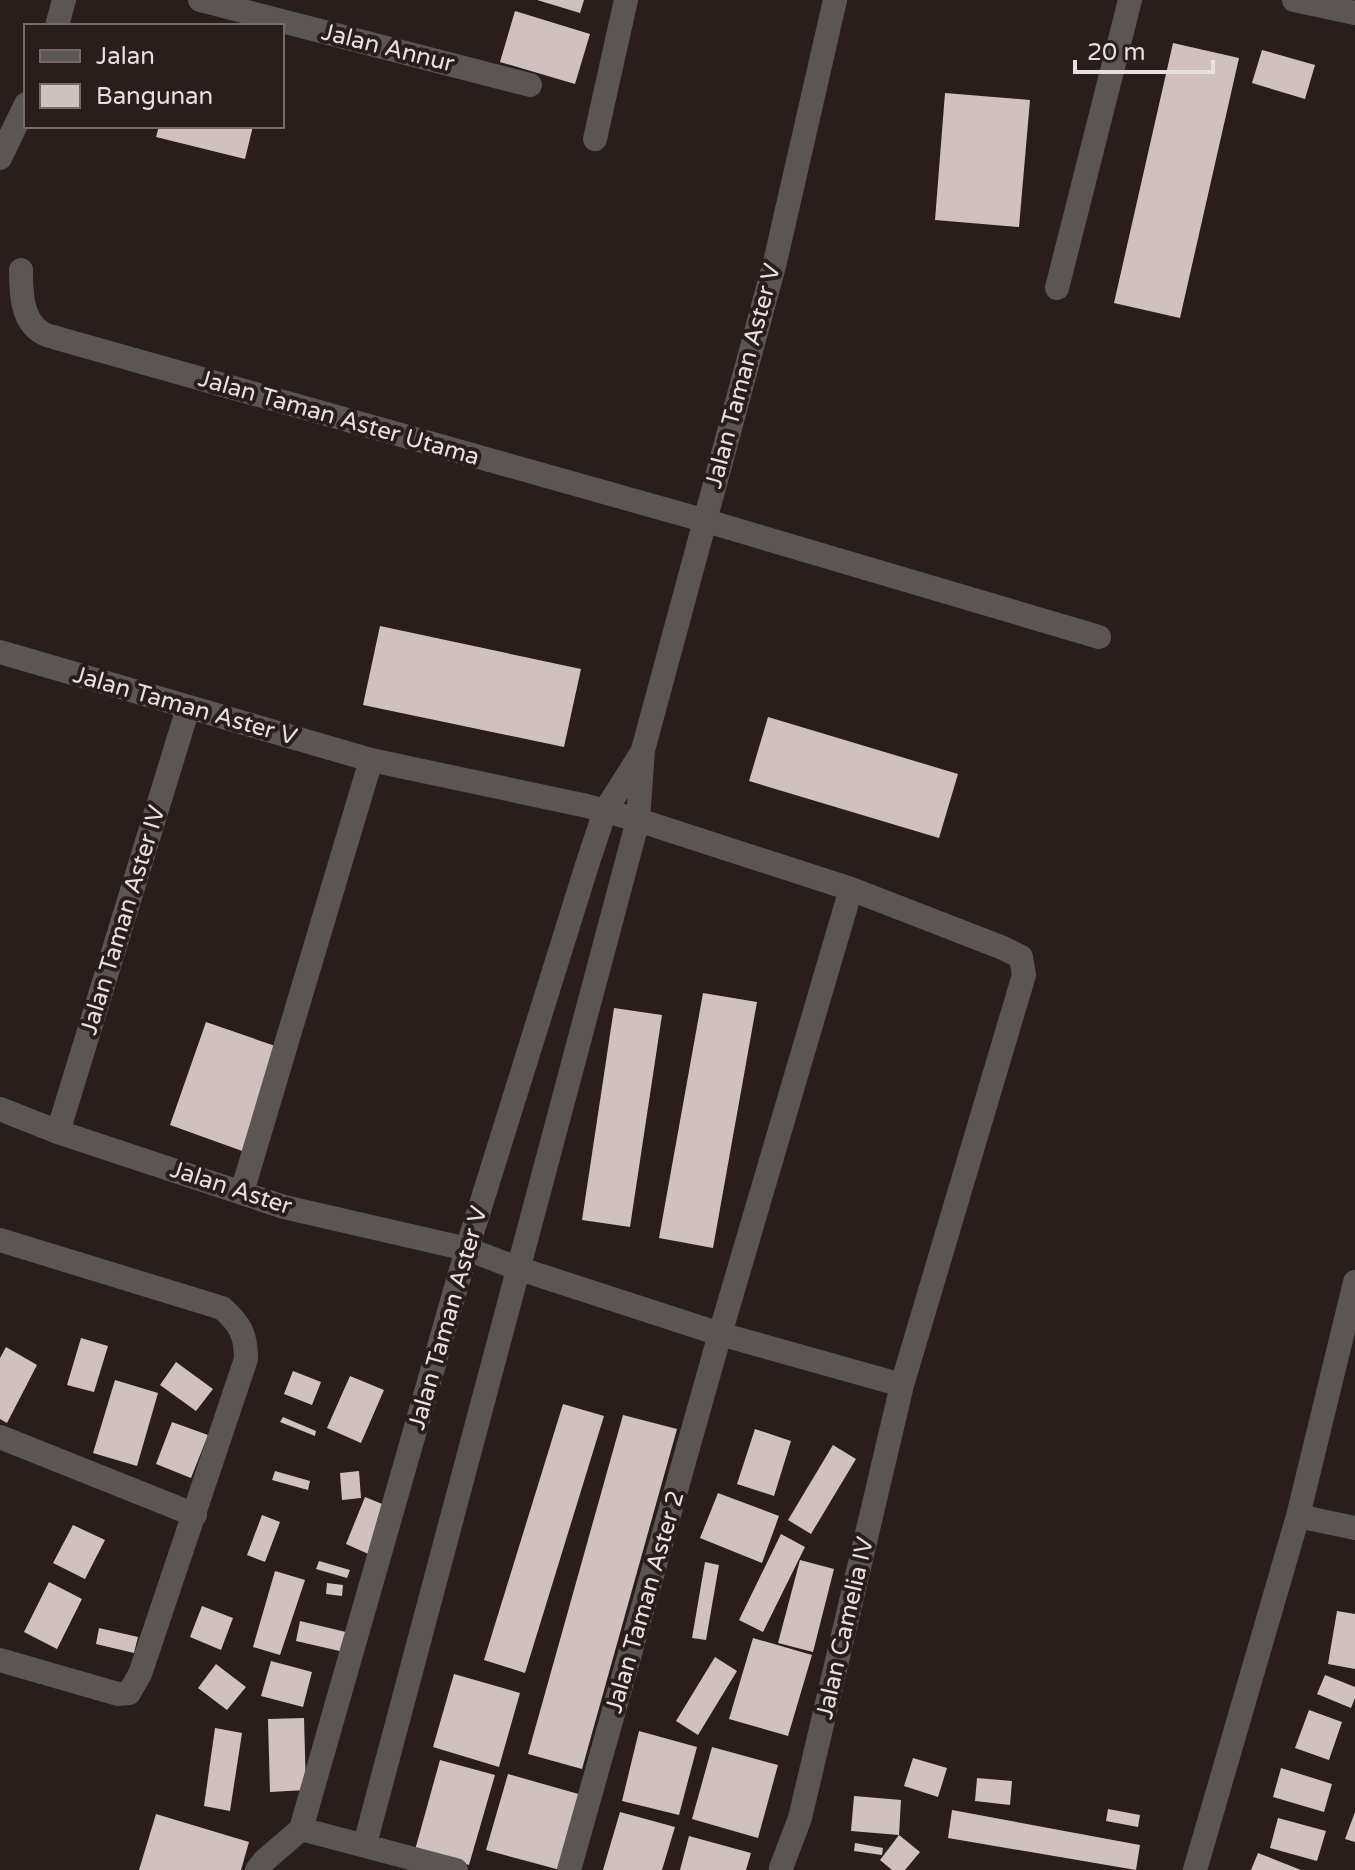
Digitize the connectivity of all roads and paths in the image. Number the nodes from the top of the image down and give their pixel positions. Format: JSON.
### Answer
{"nodes":[{"id":1,"x":64,"y":0,"type":"edge"},
{"id":2,"x":200,"y":0,"type":"edge"},
{"id":3,"x":626,"y":0,"type":"edge"},
{"id":4,"x":835,"y":0,"type":"edge"},
{"id":5,"x":1130,"y":0,"type":"edge"},
{"id":6,"x":1294,"y":0,"type":"edge"},
{"id":7,"x":1355,"y":13,"type":"edge"},
{"id":8,"x":58,"y":24,"type":"edge"},
{"id":9,"x":530,"y":85,"type":"dead end"},
{"id":10,"x":24,"y":108,"type":"edge"},
{"id":11,"x":595,"y":139,"type":"dead end"},
{"id":12,"x":0,"y":158,"type":"edge"},
{"id":13,"x":21,"y":270,"type":"dead end"},
{"id":14,"x":1057,"y":288,"type":"dead end"},
{"id":15,"x":703,"y":520,"type":"junction"},
{"id":16,"x":1099,"y":637,"type":"dead end"},
{"id":17,"x":0,"y":652,"type":"edge"},
{"id":18,"x":188,"y":708,"type":"junction"},
{"id":19,"x":643,"y":750,"type":"junction"},
{"id":20,"x":371,"y":760,"type":"junction"},
{"id":21,"x":605,"y":811,"type":"junction"},
{"id":22,"x":638,"y":820,"type":"junction"},
{"id":23,"x":851,"y":889,"type":"junction"},
{"id":24,"x":0,"y":1109,"type":"edge"},
{"id":25,"x":58,"y":1132,"type":"junction"},
{"id":26,"x":242,"y":1192,"type":"junction"},
{"id":27,"x":0,"y":1240,"type":"edge"},
{"id":28,"x":467,"y":1249,"type":"junction"},
{"id":29,"x":517,"y":1268,"type":"junction"},
{"id":30,"x":1355,"y":1282,"type":"edge"},
{"id":31,"x":1350,"y":1318,"type":"edge"},
{"id":32,"x":720,"y":1334,"type":"junction"},
{"id":33,"x":902,"y":1385,"type":"junction"},
{"id":34,"x":0,"y":1437,"type":"edge"},
{"id":35,"x":195,"y":1515,"type":"junction"},
{"id":36,"x":1298,"y":1516,"type":"junction"},
{"id":37,"x":1355,"y":1528,"type":"edge"},
{"id":38,"x":0,"y":1660,"type":"edge"},
{"id":39,"x":301,"y":1829,"type":"junction"},
{"id":40,"x":365,"y":1844,"type":"junction"},
{"id":41,"x":784,"y":1869,"type":"edge"},
{"id":42,"x":257,"y":1870,"type":"edge"},
{"id":43,"x":456,"y":1870,"type":"edge"},
{"id":44,"x":569,"y":1870,"type":"edge"},
{"id":45,"x":1195,"y":1870,"type":"edge"}],
"edges":[{"from":1,"to":8,"type":"street"},
{"from":2,"to":9,"type":"street","name":"Jalan Annur"},
{"from":3,"to":11,"type":"street"},
{"from":4,"to":15,"type":"street","name":"Jalan Taman Aster V"},
{"from":5,"to":14,"type":"street"},
{"from":6,"to":7,"type":"street"},
{"from":10,"to":12,"type":"street"},
{"from":13,"to":15,"type":"street","name":"Jalan Taman Aster Utama"},
{"from":15,"to":16,"type":"street","name":"Jalan Taman Aster Utama"},
{"from":15,"to":19,"type":"street","name":"Jalan Taman Aster V"},
{"from":17,"to":18,"type":"street","name":"Jalan Taman Aster V"},
{"from":18,"to":20,"type":"street","name":"Jalan Taman Aster V"},
{"from":18,"to":25,"type":"street","name":"Jalan Taman Aster IV"},
{"from":19,"to":21,"type":"street","name":"Jalan Taman Aster V"},
{"from":19,"to":22,"type":"street","name":"Jalan Taman Aster V"},
{"from":20,"to":21,"type":"street","name":"Jalan Taman Aster V"},
{"from":20,"to":26,"type":"street"},
{"from":21,"to":22,"type":"street"},
{"from":21,"to":28,"type":"street","name":"Jalan Taman Aster V"},
{"from":22,"to":23,"type":"street"},
{"from":22,"to":29,"type":"street","name":"Jalan Taman Aster V"},
{"from":23,"to":32,"type":"street"},
{"from":23,"to":33,"type":"street"},
{"from":24,"to":25,"type":"street","name":"Jalan Aster"},
{"from":25,"to":26,"type":"street","name":"Jalan Aster"},
{"from":26,"to":28,"type":"street","name":"Jalan Aster"},
{"from":27,"to":35,"type":"street"},
{"from":28,"to":29,"type":"street","name":"Jalan Aster"},
{"from":28,"to":39,"type":"street","name":"Jalan Taman Aster V"},
{"from":29,"to":32,"type":"street"},
{"from":29,"to":40,"type":"street","name":"Jalan Taman Aster V"},
{"from":30,"to":31,"type":"street"},
{"from":31,"to":36,"type":"street"},
{"from":32,"to":33,"type":"street"},
{"from":32,"to":44,"type":"street","name":"Jalan Taman Aster 2"},
{"from":33,"to":41,"type":"street","name":"Jalan Camelia IV"},
{"from":34,"to":35,"type":"street"},
{"from":35,"to":38,"type":"street"},
{"from":36,"to":37,"type":"street"},
{"from":36,"to":45,"type":"street"},
{"from":39,"to":40,"type":"street"},
{"from":39,"to":42,"type":"street"},
{"from":40,"to":43,"type":"street"}]}
